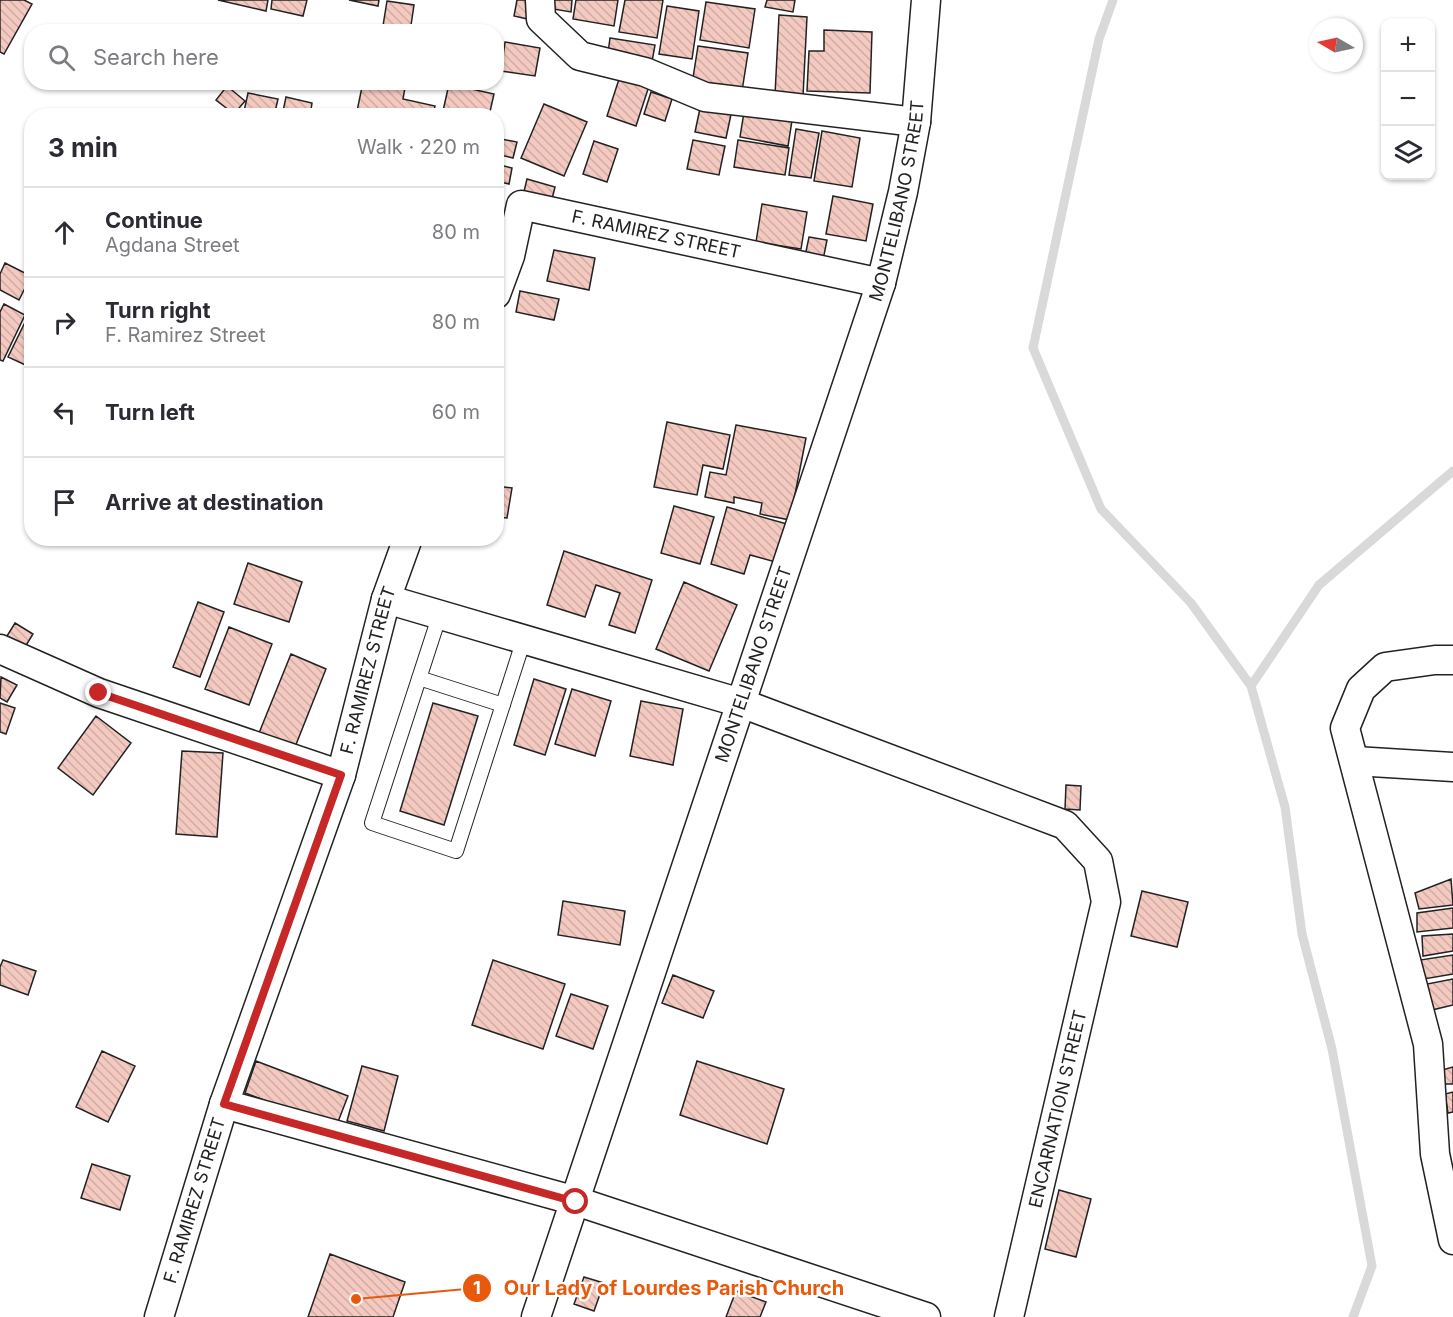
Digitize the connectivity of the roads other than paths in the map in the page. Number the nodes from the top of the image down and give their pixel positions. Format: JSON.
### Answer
{"nodes":[{"id":1,"x":540,"y":0,"type":"edge"},
{"id":2,"x":926,"y":0,"type":"edge"},
{"id":3,"x":916,"y":122,"type":"junction"},
{"id":4,"x":504,"y":272,"type":"edge"},
{"id":5,"x":881,"y":283,"type":"junction"},
{"id":6,"x":405,"y":546,"type":"edge"},
{"id":7,"x":386,"y":599,"type":"junction"},
{"id":8,"x":440,"y":614,"type":"junction"},
{"id":9,"x":524,"y":639,"type":"junction"},
{"id":10,"x":0,"y":649,"type":"edge"},
{"id":11,"x":1453,"y":660,"type":"edge"},
{"id":12,"x":419,"y":678,"type":"junction"},
{"id":13,"x":741,"y":703,"type":"junction"},
{"id":14,"x":503,"y":705,"type":"junction"},
{"id":15,"x":1355,"y":761,"type":"junction"},
{"id":16,"x":1453,"y":767,"type":"edge"},
{"id":17,"x":341,"y":775,"type":"junction"},
{"id":18,"x":1440,"y":1041,"type":"edge"},
{"id":19,"x":224,"y":1104,"type":"junction"},
{"id":20,"x":576,"y":1202,"type":"junction"},
{"id":21,"x":1453,"y":1240,"type":"edge"},
{"id":22,"x":159,"y":1317,"type":"edge"},
{"id":23,"x":536,"y":1317,"type":"edge"},
{"id":24,"x":926,"y":1317,"type":"edge"},
{"id":25,"x":1009,"y":1317,"type":"edge"}],
"edges":[{"from":1,"to":3,"type":"street"},
{"from":2,"to":3,"type":"street","name":"MONTELIBANO STREET"},
{"from":3,"to":5,"type":"street","name":"MONTELIBANO STREET"},
{"from":4,"to":5,"type":"street","name":"F. RAMIREZ STREET"},
{"from":5,"to":13,"type":"street","name":"MONTELIBANO STREET"},
{"from":6,"to":7,"type":"street","name":"F. RAMIREZ STREET"},
{"from":7,"to":8,"type":"street"},
{"from":7,"to":17,"type":"street","name":"F. RAMIREZ STREET"},
{"from":8,"to":9,"type":"street"},
{"from":8,"to":12,"type":"lane"},
{"from":9,"to":13,"type":"street"},
{"from":9,"to":14,"type":"lane"},
{"from":10,"to":17,"type":"street"},
{"from":11,"to":15,"type":"street"},
{"from":12,"to":14,"type":"lane"},
{"from":12,"to":14,"type":"lane"},
{"from":13,"to":20,"type":"street","name":"MONTELIBANO STREET"},
{"from":13,"to":25,"type":"street","name":"ENCARNATION STREET"},
{"from":15,"to":16,"type":"street"},
{"from":15,"to":18,"type":"street"},
{"from":17,"to":19,"type":"street","name":"F. RAMIREZ STREET"},
{"from":18,"to":21,"type":"street"},
{"from":19,"to":20,"type":"street"},
{"from":19,"to":22,"type":"street","name":"F. RAMIREZ STREET"},
{"from":20,"to":23,"type":"street","name":"MONTELIBANO STREET"},
{"from":20,"to":24,"type":"street"}]}
